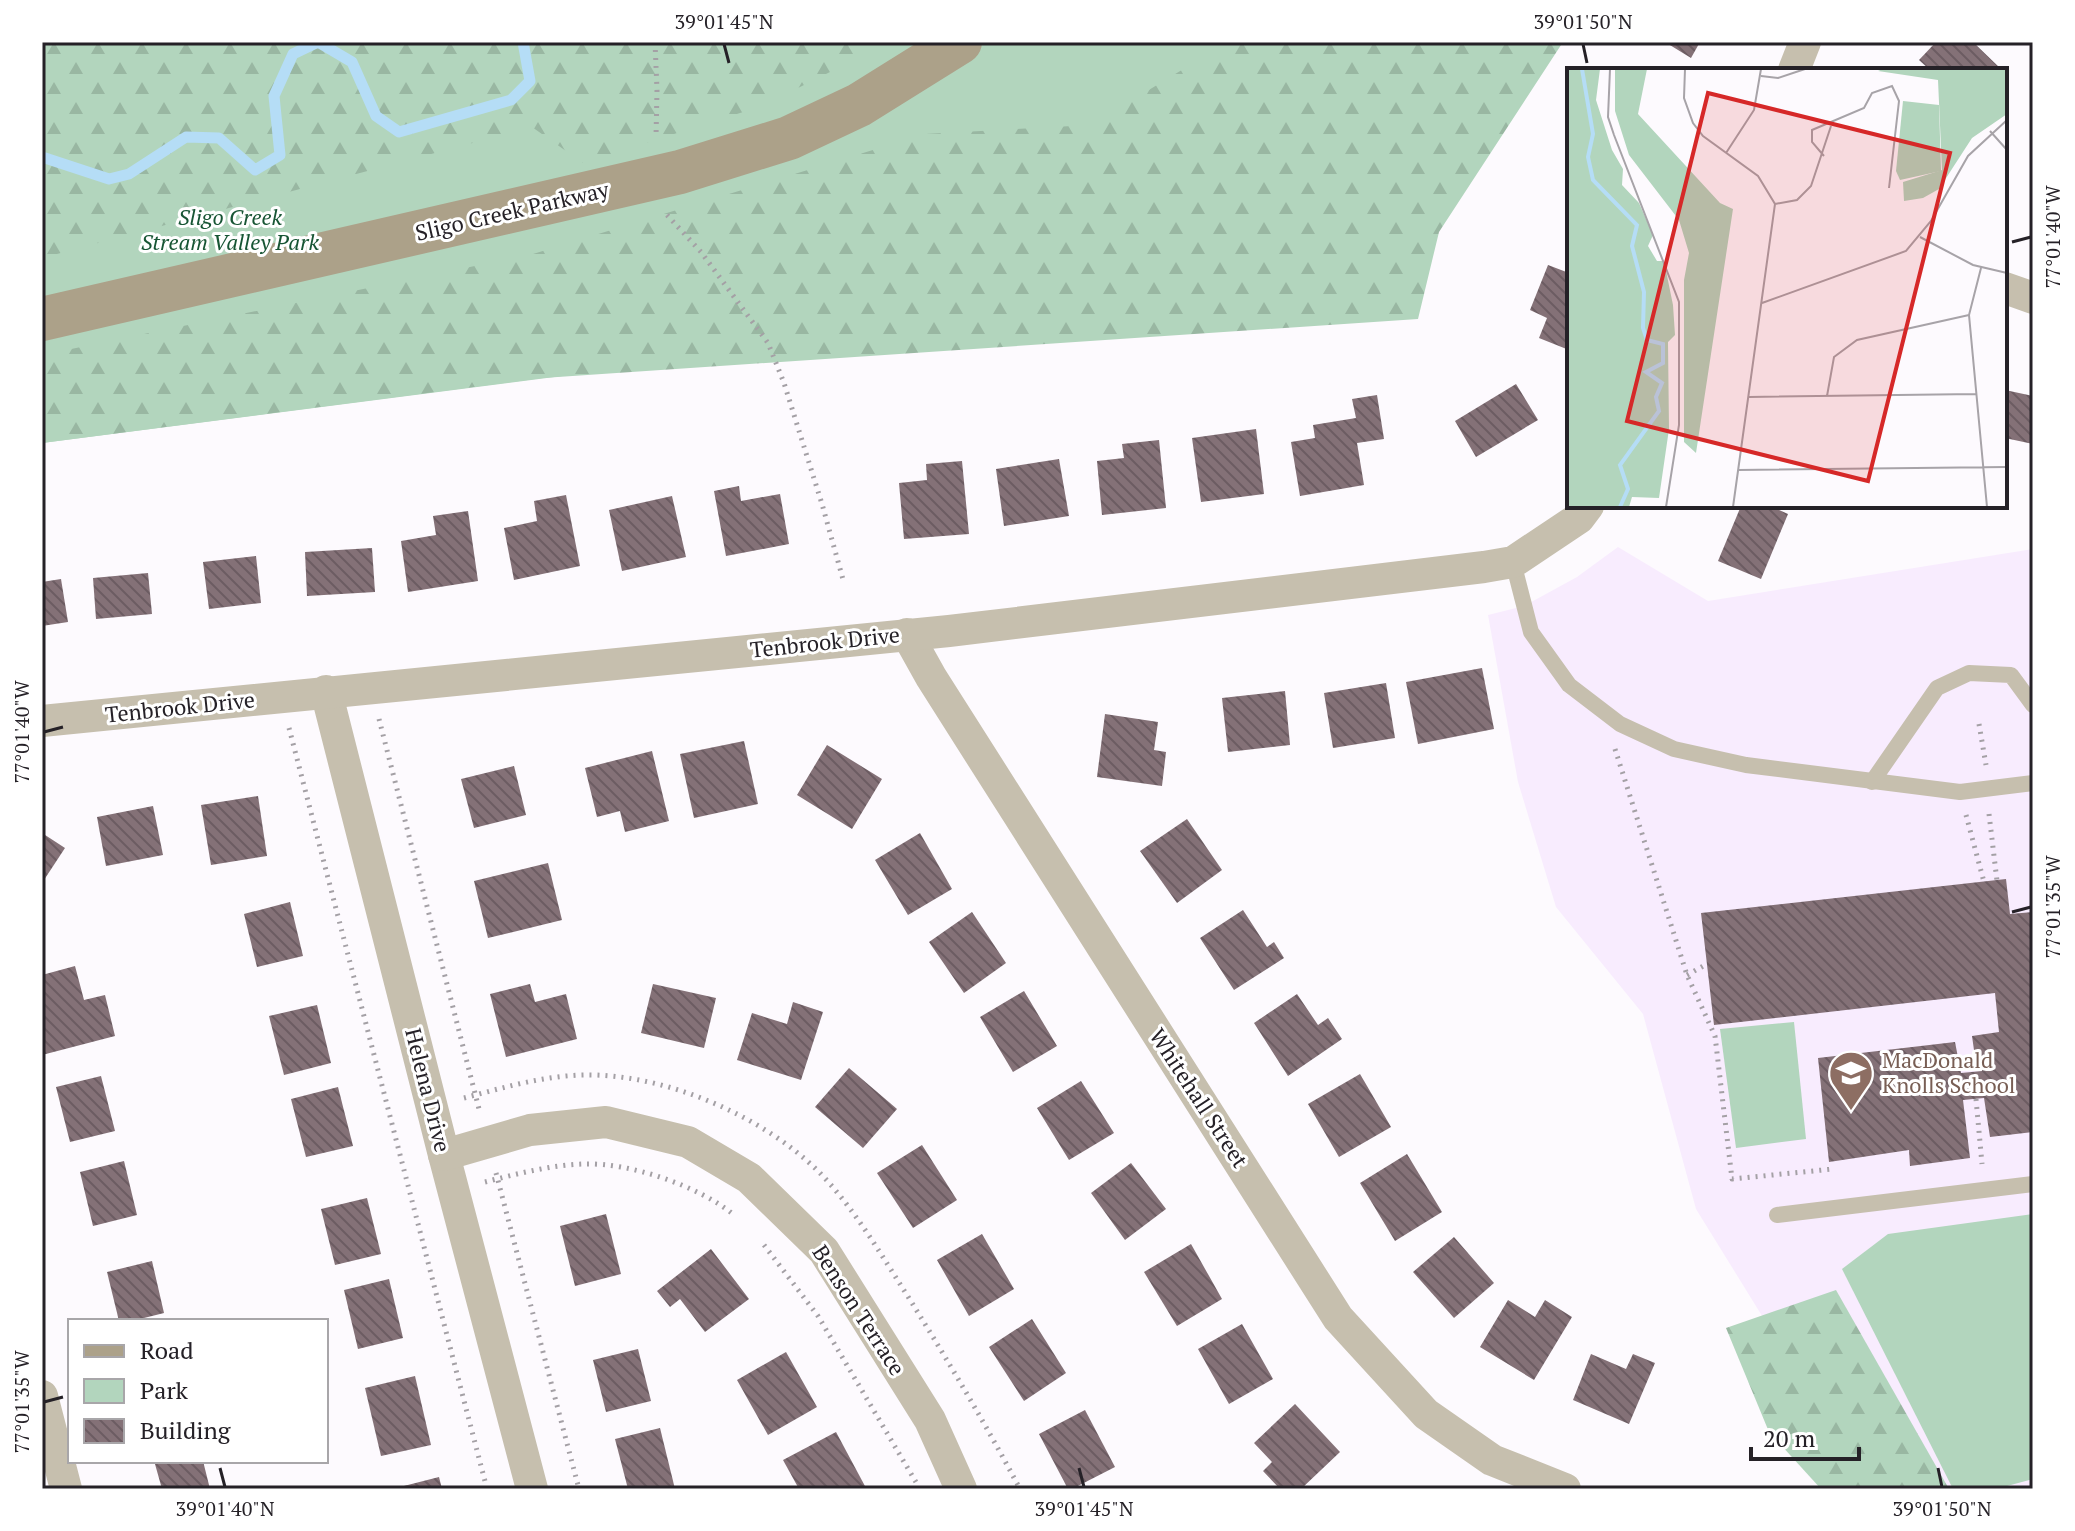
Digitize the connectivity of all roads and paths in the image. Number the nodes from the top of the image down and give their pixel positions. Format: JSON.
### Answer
{"nodes":[{"id":1,"x":655,"y":42,"type":"edge"},
{"id":2,"x":960,"y":42,"type":"edge"},
{"id":3,"x":1805,"y":42,"type":"edge"},
{"id":4,"x":1795,"y":68,"type":"edge"},
{"id":5,"x":657,"y":149,"type":"dead end"},
{"id":6,"x":661,"y":206,"type":"dead end"},
{"id":7,"x":2007,"y":289,"type":"edge"},
{"id":8,"x":2033,"y":298,"type":"edge"},
{"id":9,"x":42,"y":319,"type":"edge"},
{"id":10,"x":1586,"y":508,"type":"edge"},
{"id":11,"x":1513,"y":562,"type":"junction"},
{"id":12,"x":844,"y":583,"type":"dead end"},
{"id":13,"x":907,"y":634,"type":"junction"},
{"id":14,"x":371,"y":687,"type":"junction"},
{"id":15,"x":326,"y":691,"type":"junction"},
{"id":16,"x":281,"y":696,"type":"junction"},
{"id":17,"x":2033,"y":705,"type":"edge"},
{"id":18,"x":42,"y":721,"type":"edge"},
{"id":19,"x":1979,"y":724,"type":"dead end"},
{"id":20,"x":1613,"y":741,"type":"dead end"},
{"id":21,"x":1986,"y":770,"type":"dead end"},
{"id":22,"x":1872,"y":782,"type":"junction"},
{"id":23,"x":2033,"y":783,"type":"edge"},
{"id":24,"x":1965,"y":810,"type":"dead end"},
{"id":25,"x":1988,"y":810,"type":"dead end"},
{"id":26,"x":1997,"y":881,"type":"dead end"},
{"id":27,"x":1984,"y":882,"type":"dead end"},
{"id":28,"x":1707,"y":964,"type":"dead end"},
{"id":29,"x":1687,"y":975,"type":"junction"},
{"id":30,"x":1976,"y":1099,"type":"dead end"},
{"id":31,"x":487,"y":1142,"type":"junction"},
{"id":32,"x":444,"y":1155,"type":"junction"},
{"id":33,"x":1982,"y":1164,"type":"dead end"},
{"id":34,"x":1833,"y":1169,"type":"dead end"},
{"id":35,"x":497,"y":1179,"type":"junction"},
{"id":36,"x":2033,"y":1184,"type":"edge"},
{"id":37,"x":453,"y":1190,"type":"junction"},
{"id":38,"x":1777,"y":1215,"type":"dead end"},
{"id":39,"x":740,"y":1220,"type":"dead end"},
{"id":40,"x":759,"y":1237,"type":"dead end"},
{"id":41,"x":42,"y":1396,"type":"edge"},
{"id":42,"x":1530,"y":1483,"type":"edge"},
{"id":43,"x":66,"y":1489,"type":"edge"},
{"id":44,"x":487,"y":1489,"type":"edge"},
{"id":45,"x":532,"y":1489,"type":"edge"},
{"id":46,"x":579,"y":1489,"type":"edge"},
{"id":47,"x":920,"y":1489,"type":"edge"},
{"id":48,"x":961,"y":1489,"type":"edge"},
{"id":49,"x":1565,"y":1489,"type":"edge"}],
"edges":[{"from":1,"to":5,"type":"path"},
{"from":2,"to":9,"type":"street","name":"Sligo Creek Parkway"},
{"from":3,"to":4,"type":"street"},
{"from":6,"to":12,"type":"path"},
{"from":7,"to":8,"type":"street"},
{"from":10,"to":11,"type":"street","name":"Tenbrook Drive"},
{"from":11,"to":13,"type":"street","name":"Tenbrook Drive"},
{"from":11,"to":22,"type":"lane"},
{"from":13,"to":14,"type":"street","name":"Tenbrook Drive"},
{"from":13,"to":42,"type":"street","name":"Whitehall Street"},
{"from":14,"to":15,"type":"street","name":"Tenbrook Drive"},
{"from":14,"to":31,"type":"path"},
{"from":15,"to":16,"type":"street","name":"Tenbrook Drive"},
{"from":15,"to":32,"type":"street","name":"Helena Drive"},
{"from":16,"to":18,"type":"street","name":"Tenbrook Drive"},
{"from":16,"to":44,"type":"path"},
{"from":17,"to":22,"type":"lane"},
{"from":19,"to":21,"type":"path"},
{"from":20,"to":29,"type":"path"},
{"from":22,"to":23,"type":"lane"},
{"from":24,"to":27,"type":"path"},
{"from":25,"to":26,"type":"path"},
{"from":28,"to":29,"type":"path"},
{"from":29,"to":34,"type":"path"},
{"from":30,"to":33,"type":"path"},
{"from":31,"to":32,"type":"street","name":"Benson Terrace"},
{"from":31,"to":35,"type":"path"},
{"from":31,"to":48,"type":"street","name":"Benson Terrace"},
{"from":32,"to":37,"type":"street","name":"Helena Drive"},
{"from":35,"to":37,"type":"path"},
{"from":35,"to":39,"type":"path"},
{"from":35,"to":46,"type":"path"},
{"from":36,"to":38,"type":"lane"},
{"from":37,"to":45,"type":"street","name":"Helena Drive"},
{"from":40,"to":47,"type":"path"},
{"from":41,"to":43,"type":"street"},
{"from":42,"to":49,"type":"street","name":"Whitehall Street"}]}
